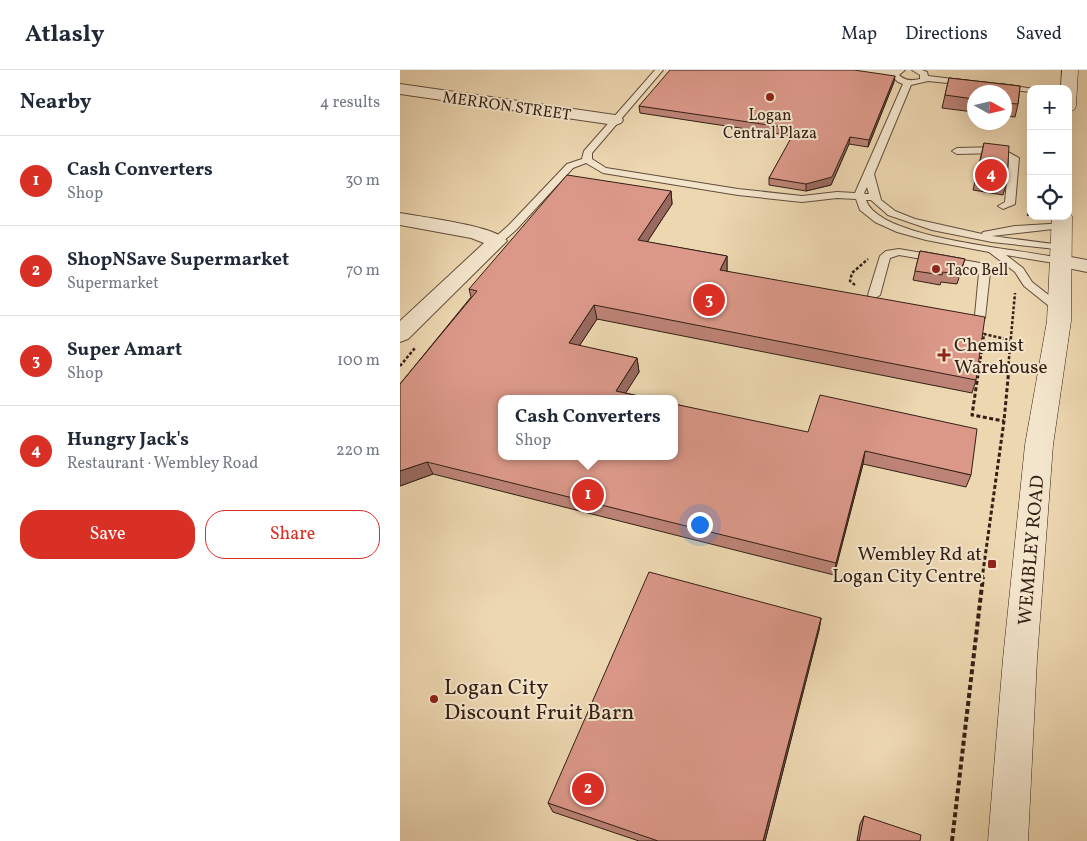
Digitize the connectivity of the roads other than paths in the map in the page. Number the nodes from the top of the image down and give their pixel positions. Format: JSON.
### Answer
{"nodes":[{"id":1,"x":659,"y":70,"type":"edge"},
{"id":2,"x":848,"y":70,"type":"edge"},
{"id":3,"x":916,"y":70,"type":"edge"},
{"id":4,"x":1070,"y":70,"type":"edge"},
{"id":5,"x":898,"y":72,"type":"edge"},
{"id":6,"x":926,"y":78,"type":"junction"},
{"id":7,"x":908,"y":82,"type":"junction"},
{"id":8,"x":972,"y":83,"type":"edge"},
{"id":9,"x":1069,"y":85,"type":"edge"},
{"id":10,"x":1012,"y":88,"type":"edge"},
{"id":11,"x":400,"y":89,"type":"edge"},
{"id":12,"x":1027,"y":90,"type":"edge"},
{"id":13,"x":615,"y":120,"type":"junction"},
{"id":14,"x":957,"y":151,"type":"dead end"},
{"id":15,"x":587,"y":160,"type":"junction"},
{"id":16,"x":869,"y":174,"type":"junction"},
{"id":17,"x":860,"y":196,"type":"junction"},
{"id":18,"x":874,"y":197,"type":"junction"},
{"id":19,"x":1003,"y":206,"type":"dead end"},
{"id":20,"x":400,"y":219,"type":"edge"},
{"id":21,"x":1062,"y":220,"type":"edge"},
{"id":22,"x":981,"y":236,"type":"junction"},
{"id":23,"x":497,"y":241,"type":"junction"},
{"id":24,"x":991,"y":249,"type":"junction"},
{"id":25,"x":1087,"y":253,"type":"edge"},
{"id":26,"x":1060,"y":255,"type":"junction"},
{"id":27,"x":1087,"y":266,"type":"edge"},
{"id":28,"x":874,"y":295,"type":"edge"},
{"id":29,"x":1058,"y":307,"type":"junction"},
{"id":30,"x":981,"y":315,"type":"edge"},
{"id":31,"x":400,"y":334,"type":"edge"},
{"id":32,"x":1008,"y":841,"type":"edge"}],
"edges":[{"from":1,"to":13,"type":"lane"},
{"from":2,"to":5,"type":"lane"},
{"from":3,"to":6,"type":"lane"},
{"from":4,"to":9,"type":"main road"},
{"from":5,"to":7,"type":"lane"},
{"from":6,"to":7,"type":"lane"},
{"from":6,"to":8,"type":"lane"},
{"from":7,"to":16,"type":"lane"},
{"from":10,"to":12,"type":"lane"},
{"from":11,"to":13,"type":"street","name":"MERRON STREET"},
{"from":13,"to":15,"type":"lane"},
{"from":14,"to":19,"type":"lane"},
{"from":15,"to":17,"type":"lane"},
{"from":15,"to":23,"type":"lane"},
{"from":16,"to":17,"type":"lane"},
{"from":16,"to":18,"type":"lane"},
{"from":17,"to":18,"type":"lane"},
{"from":17,"to":24,"type":"lane"},
{"from":18,"to":22,"type":"lane"},
{"from":20,"to":23,"type":"street"},
{"from":21,"to":22,"type":"lane"},
{"from":21,"to":26,"type":"main road","name":"WEMBLEY ROAD"},
{"from":22,"to":26,"type":"lane"},
{"from":23,"to":31,"type":"street"},
{"from":24,"to":26,"type":"lane"},
{"from":24,"to":29,"type":"lane"},
{"from":25,"to":26,"type":"street"},
{"from":26,"to":27,"type":"street"},
{"from":26,"to":29,"type":"main road","name":"WEMBLEY ROAD"},
{"from":28,"to":30,"type":"lane"},
{"from":29,"to":32,"type":"main road","name":"WEMBLEY ROAD"}]}
